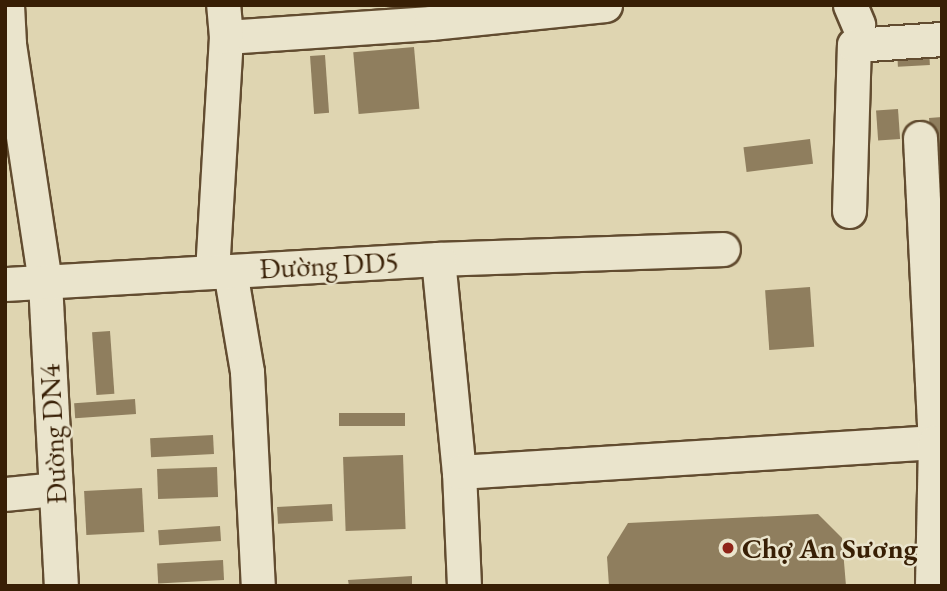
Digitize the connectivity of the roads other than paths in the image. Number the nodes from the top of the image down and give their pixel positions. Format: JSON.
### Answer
{"nodes":[{"id":1,"x":7,"y":5,"type":"edge"},
{"id":2,"x":605,"y":5,"type":"edge"},
{"id":3,"x":224,"y":21,"type":"edge"},
{"id":4,"x":942,"y":39,"type":"edge"},
{"id":5,"x":7,"y":44,"type":"edge"},
{"id":6,"x":920,"y":138,"type":"dead end"},
{"id":7,"x":849,"y":211,"type":"dead end"},
{"id":8,"x":723,"y":249,"type":"dead end"},
{"id":9,"x":438,"y":259,"type":"junction"},
{"id":10,"x":221,"y":271,"type":"junction"},
{"id":11,"x":45,"y":282,"type":"junction"},
{"id":12,"x":5,"y":284,"type":"edge"},
{"id":13,"x":935,"y":442,"type":"junction"},
{"id":14,"x":459,"y":472,"type":"junction"},
{"id":15,"x":56,"y":489,"type":"junction"},
{"id":16,"x":5,"y":494,"type":"edge"},
{"id":17,"x":61,"y":586,"type":"edge"},
{"id":18,"x":258,"y":586,"type":"edge"},
{"id":19,"x":464,"y":586,"type":"edge"},
{"id":20,"x":932,"y":586,"type":"edge"}],
"edges":[{"from":1,"to":5,"type":"street"},
{"from":2,"to":3,"type":"street"},
{"from":3,"to":10,"type":"street"},
{"from":4,"to":7,"type":"street"},
{"from":5,"to":11,"type":"street","name":"Đường DN4"},
{"from":6,"to":13,"type":"street"},
{"from":8,"to":9,"type":"street"},
{"from":9,"to":10,"type":"street","name":"Đường DD5"},
{"from":9,"to":14,"type":"street","name":"Đường DD5"},
{"from":10,"to":11,"type":"street","name":"Đường DD5"},
{"from":10,"to":18,"type":"street"},
{"from":11,"to":12,"type":"street","name":"Đường DD5"},
{"from":11,"to":15,"type":"street","name":"Đường DN4"},
{"from":13,"to":14,"type":"street"},
{"from":13,"to":20,"type":"street"},
{"from":14,"to":19,"type":"street","name":"Đường DD5"},
{"from":15,"to":16,"type":"street"},
{"from":15,"to":17,"type":"street","name":"Đường DN4"}]}
